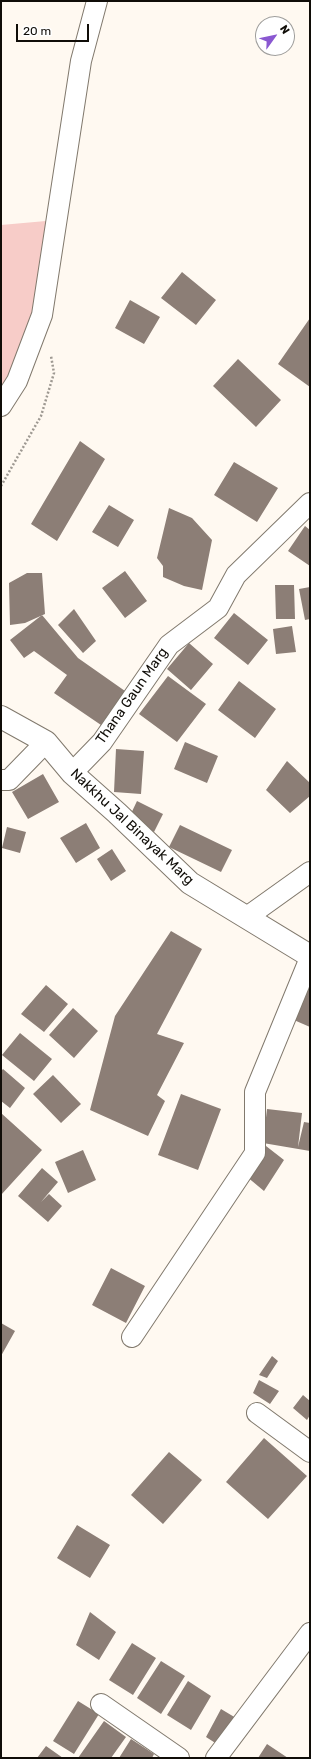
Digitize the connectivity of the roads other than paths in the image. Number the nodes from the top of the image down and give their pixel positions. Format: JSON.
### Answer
{"nodes":[{"id":1,"x":96,"y":1,"type":"edge"},
{"id":2,"x":1,"y":406,"type":"edge"},
{"id":3,"x":310,"y":503,"type":"edge"},
{"id":4,"x":1,"y":717,"type":"edge"},
{"id":5,"x":46,"y":742,"type":"junction"},
{"id":6,"x":72,"y":773,"type":"junction"},
{"id":7,"x":1,"y":780,"type":"edge"},
{"id":8,"x":310,"y":872,"type":"edge"},
{"id":9,"x":247,"y":917,"type":"junction"},
{"id":10,"x":310,"y":957,"type":"edge"},
{"id":11,"x":132,"y":1337,"type":"dead end"},
{"id":12,"x":257,"y":1413,"type":"dead end"},
{"id":13,"x":310,"y":1452,"type":"edge"},
{"id":14,"x":310,"y":1633,"type":"edge"},
{"id":15,"x":101,"y":1704,"type":"dead end"},
{"id":16,"x":179,"y":1758,"type":"edge"},
{"id":17,"x":216,"y":1758,"type":"edge"}],
"edges":[{"from":1,"to":2,"type":"street"},
{"from":3,"to":6,"type":"street","name":"Thana Gaun Marg"},
{"from":4,"to":5,"type":"street","name":"Nakkhu Jal Binayak Marg"},
{"from":5,"to":6,"type":"street","name":"Nakkhu Jal Binayak Marg"},
{"from":5,"to":7,"type":"street"},
{"from":6,"to":9,"type":"street","name":"Nakkhu Jal Binayak Marg"},
{"from":8,"to":9,"type":"street"},
{"from":9,"to":10,"type":"street","name":"Nakkhu Jal Binayak Marg"},
{"from":10,"to":11,"type":"street"},
{"from":12,"to":13,"type":"street"},
{"from":14,"to":17,"type":"street"},
{"from":15,"to":16,"type":"street"}]}
